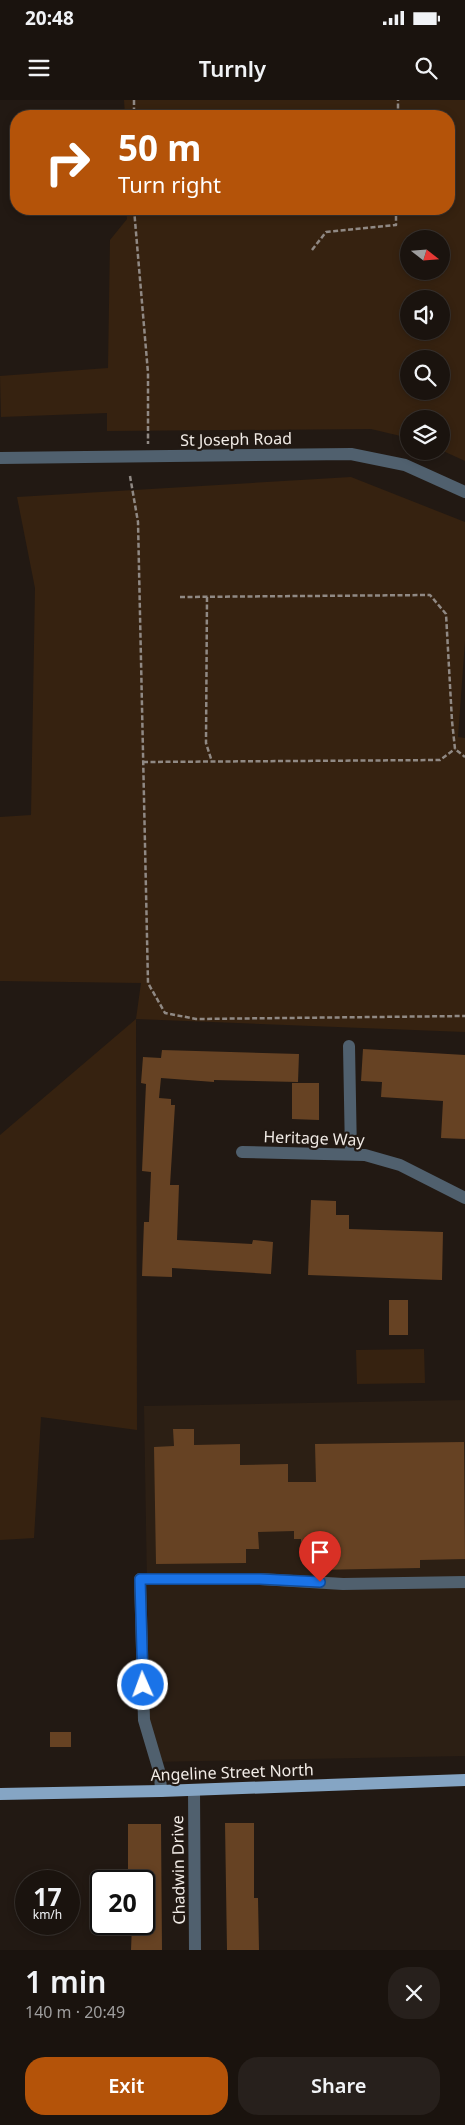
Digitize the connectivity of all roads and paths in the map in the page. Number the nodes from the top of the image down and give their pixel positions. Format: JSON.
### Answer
{"nodes":[{"id":1,"x":135,"y":215,"type":"edge"},
{"id":2,"x":396,"y":215,"type":"edge"},
{"id":3,"x":312,"y":250,"type":"dead end"},
{"id":4,"x":146,"y":456,"type":"junction"},
{"id":5,"x":0,"y":458,"type":"edge"},
{"id":6,"x":130,"y":476,"type":"dead end"},
{"id":7,"x":465,"y":492,"type":"edge"},
{"id":8,"x":180,"y":597,"type":"dead end"},
{"id":9,"x":207,"y":597,"type":"junction"},
{"id":10,"x":455,"y":749,"type":"junction"},
{"id":11,"x":465,"y":757,"type":"edge"},
{"id":12,"x":143,"y":762,"type":"junction"},
{"id":13,"x":212,"y":762,"type":"junction"},
{"id":14,"x":465,"y":1016,"type":"edge"},
{"id":15,"x":349,"y":1046,"type":"dead end"},
{"id":16,"x":242,"y":1152,"type":"dead end"},
{"id":17,"x":352,"y":1154,"type":"junction"},
{"id":18,"x":465,"y":1198,"type":"edge"},
{"id":19,"x":465,"y":1582,"type":"edge"},
{"id":20,"x":465,"y":1780,"type":"edge"},
{"id":21,"x":194,"y":1790,"type":"junction"},
{"id":22,"x":161,"y":1791,"type":"junction"},
{"id":23,"x":0,"y":1794,"type":"edge"},
{"id":24,"x":195,"y":1950,"type":"edge"}],
"edges":[{"from":1,"to":4,"type":"path"},
{"from":2,"to":3,"type":"path"},
{"from":4,"to":5,"type":"street","name":"St Joseph Road"},
{"from":4,"to":7,"type":"street","name":"St Joseph Road"},
{"from":6,"to":12,"type":"path"},
{"from":8,"to":9,"type":"path"},
{"from":9,"to":10,"type":"path"},
{"from":9,"to":13,"type":"path"},
{"from":10,"to":11,"type":"path"},
{"from":10,"to":13,"type":"path"},
{"from":12,"to":13,"type":"path"},
{"from":12,"to":14,"type":"path"},
{"from":15,"to":17,"type":"street"},
{"from":16,"to":17,"type":"street","name":"Heritage Way"},
{"from":17,"to":18,"type":"street","name":"Heritage Way"},
{"from":19,"to":22,"type":"street"},
{"from":20,"to":21,"type":"main road","name":"Angeline Street North"},
{"from":21,"to":22,"type":"main road","name":"Angeline Street North"},
{"from":21,"to":24,"type":"street","name":"Chadwin Drive"},
{"from":22,"to":23,"type":"main road","name":"Angeline Street North"}]}
